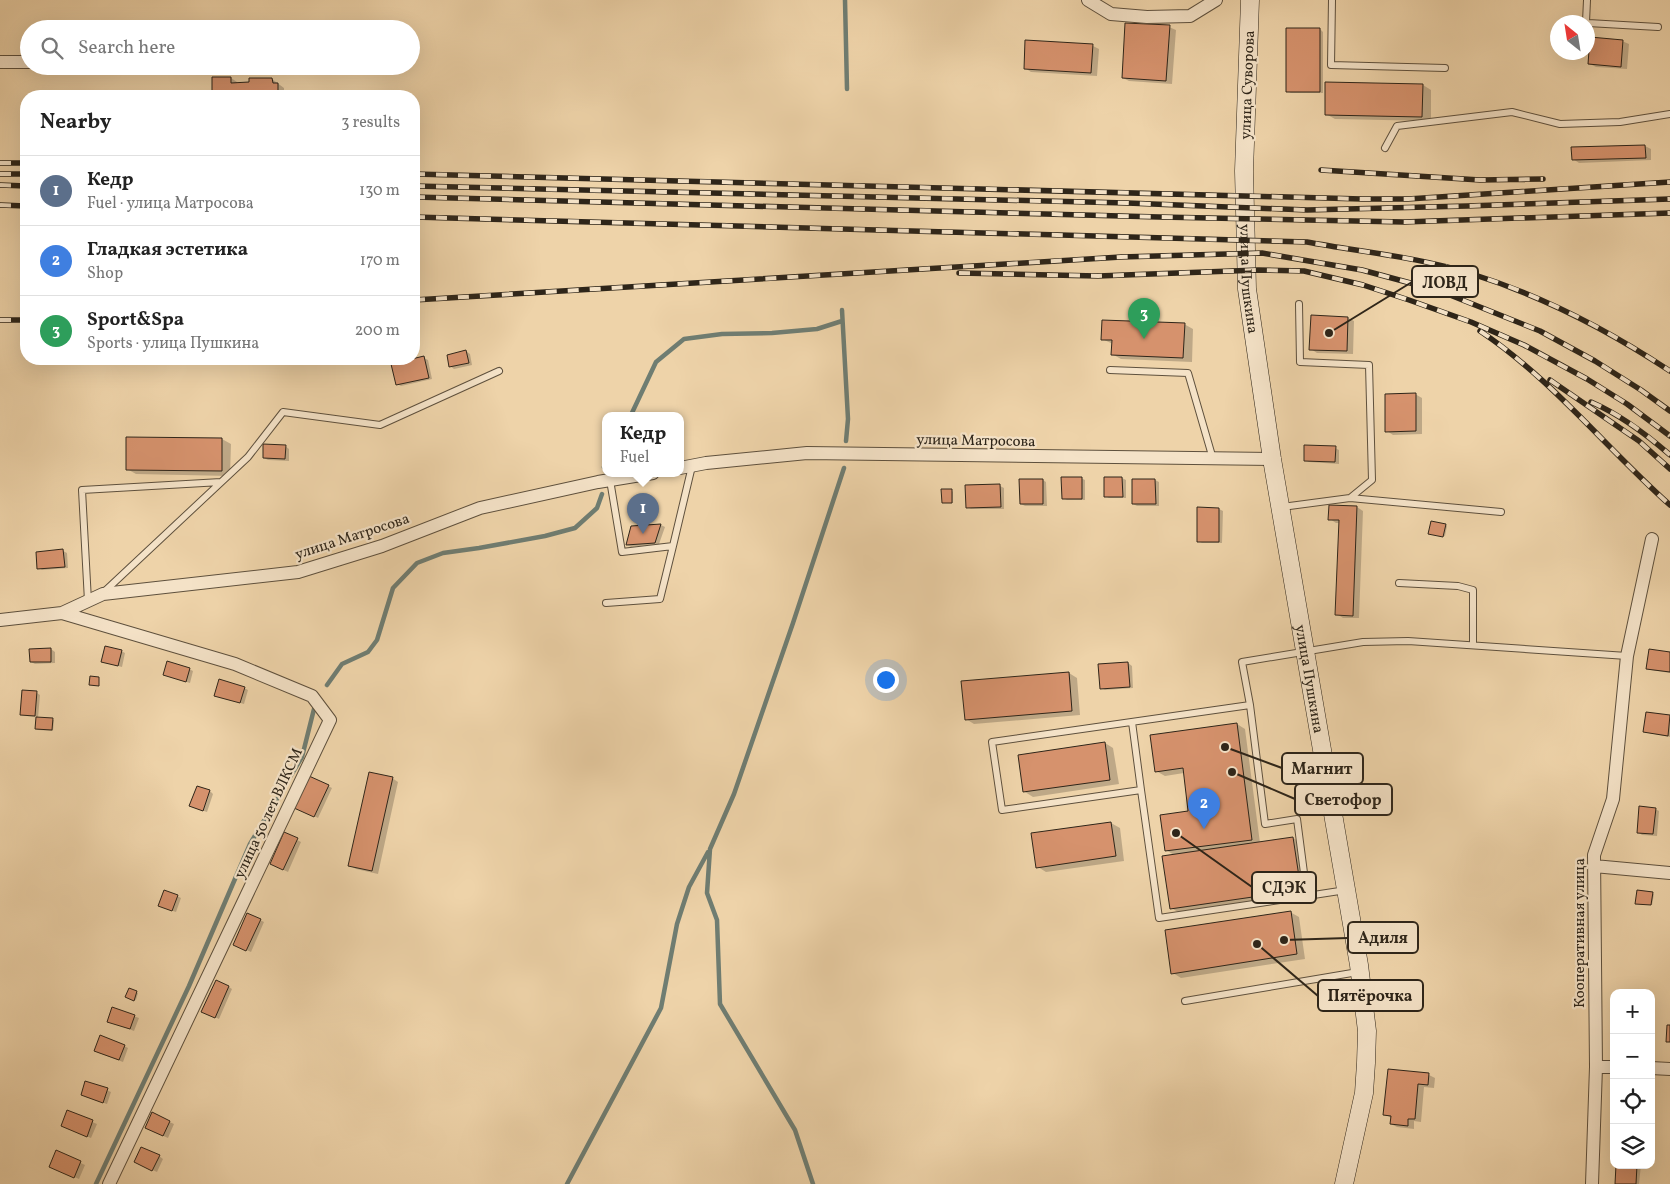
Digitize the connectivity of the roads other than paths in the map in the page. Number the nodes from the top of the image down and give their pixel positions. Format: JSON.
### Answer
{"nodes":[{"id":1,"x":1088,"y":0,"type":"edge"},
{"id":2,"x":1216,"y":0,"type":"edge"},
{"id":3,"x":1250,"y":0,"type":"edge"},
{"id":4,"x":1332,"y":0,"type":"edge"},
{"id":5,"x":1587,"y":0,"type":"edge"},
{"id":6,"x":1587,"y":15,"type":"edge"},
{"id":7,"x":1595,"y":23,"type":"edge"},
{"id":8,"x":1658,"y":27,"type":"dead end"},
{"id":9,"x":0,"y":62,"type":"edge"},
{"id":10,"x":20,"y":62,"type":"edge"},
{"id":11,"x":1445,"y":68,"type":"dead end"},
{"id":12,"x":1670,"y":114,"type":"edge"},
{"id":13,"x":1385,"y":148,"type":"dead end"},
{"id":14,"x":1244,"y":171,"type":"joint"},
{"id":15,"x":1299,"y":304,"type":"dead end"},
{"id":16,"x":1110,"y":370,"type":"dead end"},
{"id":17,"x":499,"y":371,"type":"dead end"},
{"id":18,"x":1213,"y":458,"type":"junction"},
{"id":19,"x":1272,"y":459,"type":"junction"},
{"id":20,"x":686,"y":467,"type":"edge"},
{"id":21,"x":628,"y":477,"type":"edge"},
{"id":22,"x":610,"y":480,"type":"junction"},
{"id":23,"x":221,"y":482,"type":"junction"},
{"id":24,"x":1350,"y":498,"type":"junction"},
{"id":25,"x":1281,"y":507,"type":"junction"},
{"id":26,"x":1501,"y":512,"type":"dead end"},
{"id":27,"x":1652,"y":539,"type":"dead end"},
{"id":28,"x":673,"y":546,"type":"junction"},
{"id":29,"x":1399,"y":583,"type":"dead end"},
{"id":30,"x":103,"y":594,"type":"junction"},
{"id":31,"x":88,"y":601,"type":"junction"},
{"id":32,"x":606,"y":603,"type":"dead end"},
{"id":33,"x":62,"y":612,"type":"junction"},
{"id":34,"x":0,"y":620,"type":"edge"},
{"id":35,"x":1473,"y":645,"type":"junction"},
{"id":36,"x":1306,"y":652,"type":"junction"},
{"id":37,"x":1627,"y":656,"type":"junction"},
{"id":38,"x":1250,"y":705,"type":"junction"},
{"id":39,"x":1132,"y":722,"type":"junction"},
{"id":40,"x":1141,"y":790,"type":"junction"},
{"id":41,"x":1594,"y":866,"type":"junction"},
{"id":42,"x":1670,"y":873,"type":"edge"},
{"id":43,"x":1346,"y":890,"type":"junction"},
{"id":44,"x":1308,"y":896,"type":"junction"},
{"id":45,"x":1359,"y":972,"type":"junction"},
{"id":46,"x":1185,"y":1000,"type":"dead end"},
{"id":47,"x":1596,"y":1066,"type":"junction"},
{"id":48,"x":1610,"y":1067,"type":"edge"},
{"id":49,"x":1655,"y":1068,"type":"edge"},
{"id":50,"x":1670,"y":1069,"type":"edge"},
{"id":51,"x":109,"y":1184,"type":"edge"},
{"id":52,"x":1344,"y":1184,"type":"edge"},
{"id":53,"x":1592,"y":1184,"type":"edge"}],
"edges":[{"from":1,"to":2,"type":"street"},
{"from":3,"to":14,"type":"main road","name":"улица Суворова"},
{"from":4,"to":11,"type":"lane"},
{"from":5,"to":6,"type":"lane"},
{"from":7,"to":8,"type":"lane"},
{"from":9,"to":10,"type":"street"},
{"from":12,"to":13,"type":"lane"},
{"from":14,"to":19,"type":"main road","name":"улица Пушкина"},
{"from":15,"to":24,"type":"lane"},
{"from":16,"to":18,"type":"lane"},
{"from":17,"to":23,"type":"lane"},
{"from":18,"to":19,"type":"street","name":"улица Матросова"},
{"from":18,"to":20,"type":"street","name":"улица Матросова"},
{"from":19,"to":25,"type":"main road","name":"улица Пушкина"},
{"from":20,"to":28,"type":"lane"},
{"from":21,"to":22,"type":"street","name":"улица Матросова"},
{"from":22,"to":28,"type":"lane"},
{"from":22,"to":30,"type":"street","name":"улица Матросова"},
{"from":23,"to":30,"type":"lane"},
{"from":23,"to":31,"type":"lane"},
{"from":24,"to":25,"type":"lane"},
{"from":24,"to":26,"type":"lane"},
{"from":25,"to":36,"type":"main road","name":"улица Пушкина"},
{"from":27,"to":37,"type":"street","name":"Кооперативная улица"},
{"from":28,"to":32,"type":"lane"},
{"from":29,"to":35,"type":"lane"},
{"from":30,"to":31,"type":"street","name":"улица Матросова"},
{"from":31,"to":33,"type":"street","name":"улица Матросова"},
{"from":33,"to":34,"type":"street","name":"улица Матросова"},
{"from":33,"to":51,"type":"street","name":"улица 50 лет ВЛКСМ"},
{"from":35,"to":36,"type":"lane"},
{"from":35,"to":37,"type":"lane"},
{"from":36,"to":38,"type":"lane"},
{"from":36,"to":43,"type":"main road","name":"улица Пушкина"},
{"from":37,"to":41,"type":"street","name":"Кооперативная улица"},
{"from":38,"to":39,"type":"lane"},
{"from":38,"to":44,"type":"lane"},
{"from":39,"to":40,"type":"lane"},
{"from":39,"to":40,"type":"lane"},
{"from":40,"to":44,"type":"lane"},
{"from":41,"to":42,"type":"street"},
{"from":41,"to":47,"type":"street","name":"Кооперативная улица"},
{"from":43,"to":44,"type":"lane"},
{"from":43,"to":45,"type":"main road","name":"улица Пушкина"},
{"from":45,"to":46,"type":"lane"},
{"from":45,"to":52,"type":"main road","name":"улица Пушкина"},
{"from":47,"to":48,"type":"street"},
{"from":47,"to":53,"type":"street","name":"Кооперативная улица"},
{"from":49,"to":50,"type":"street"}]}
